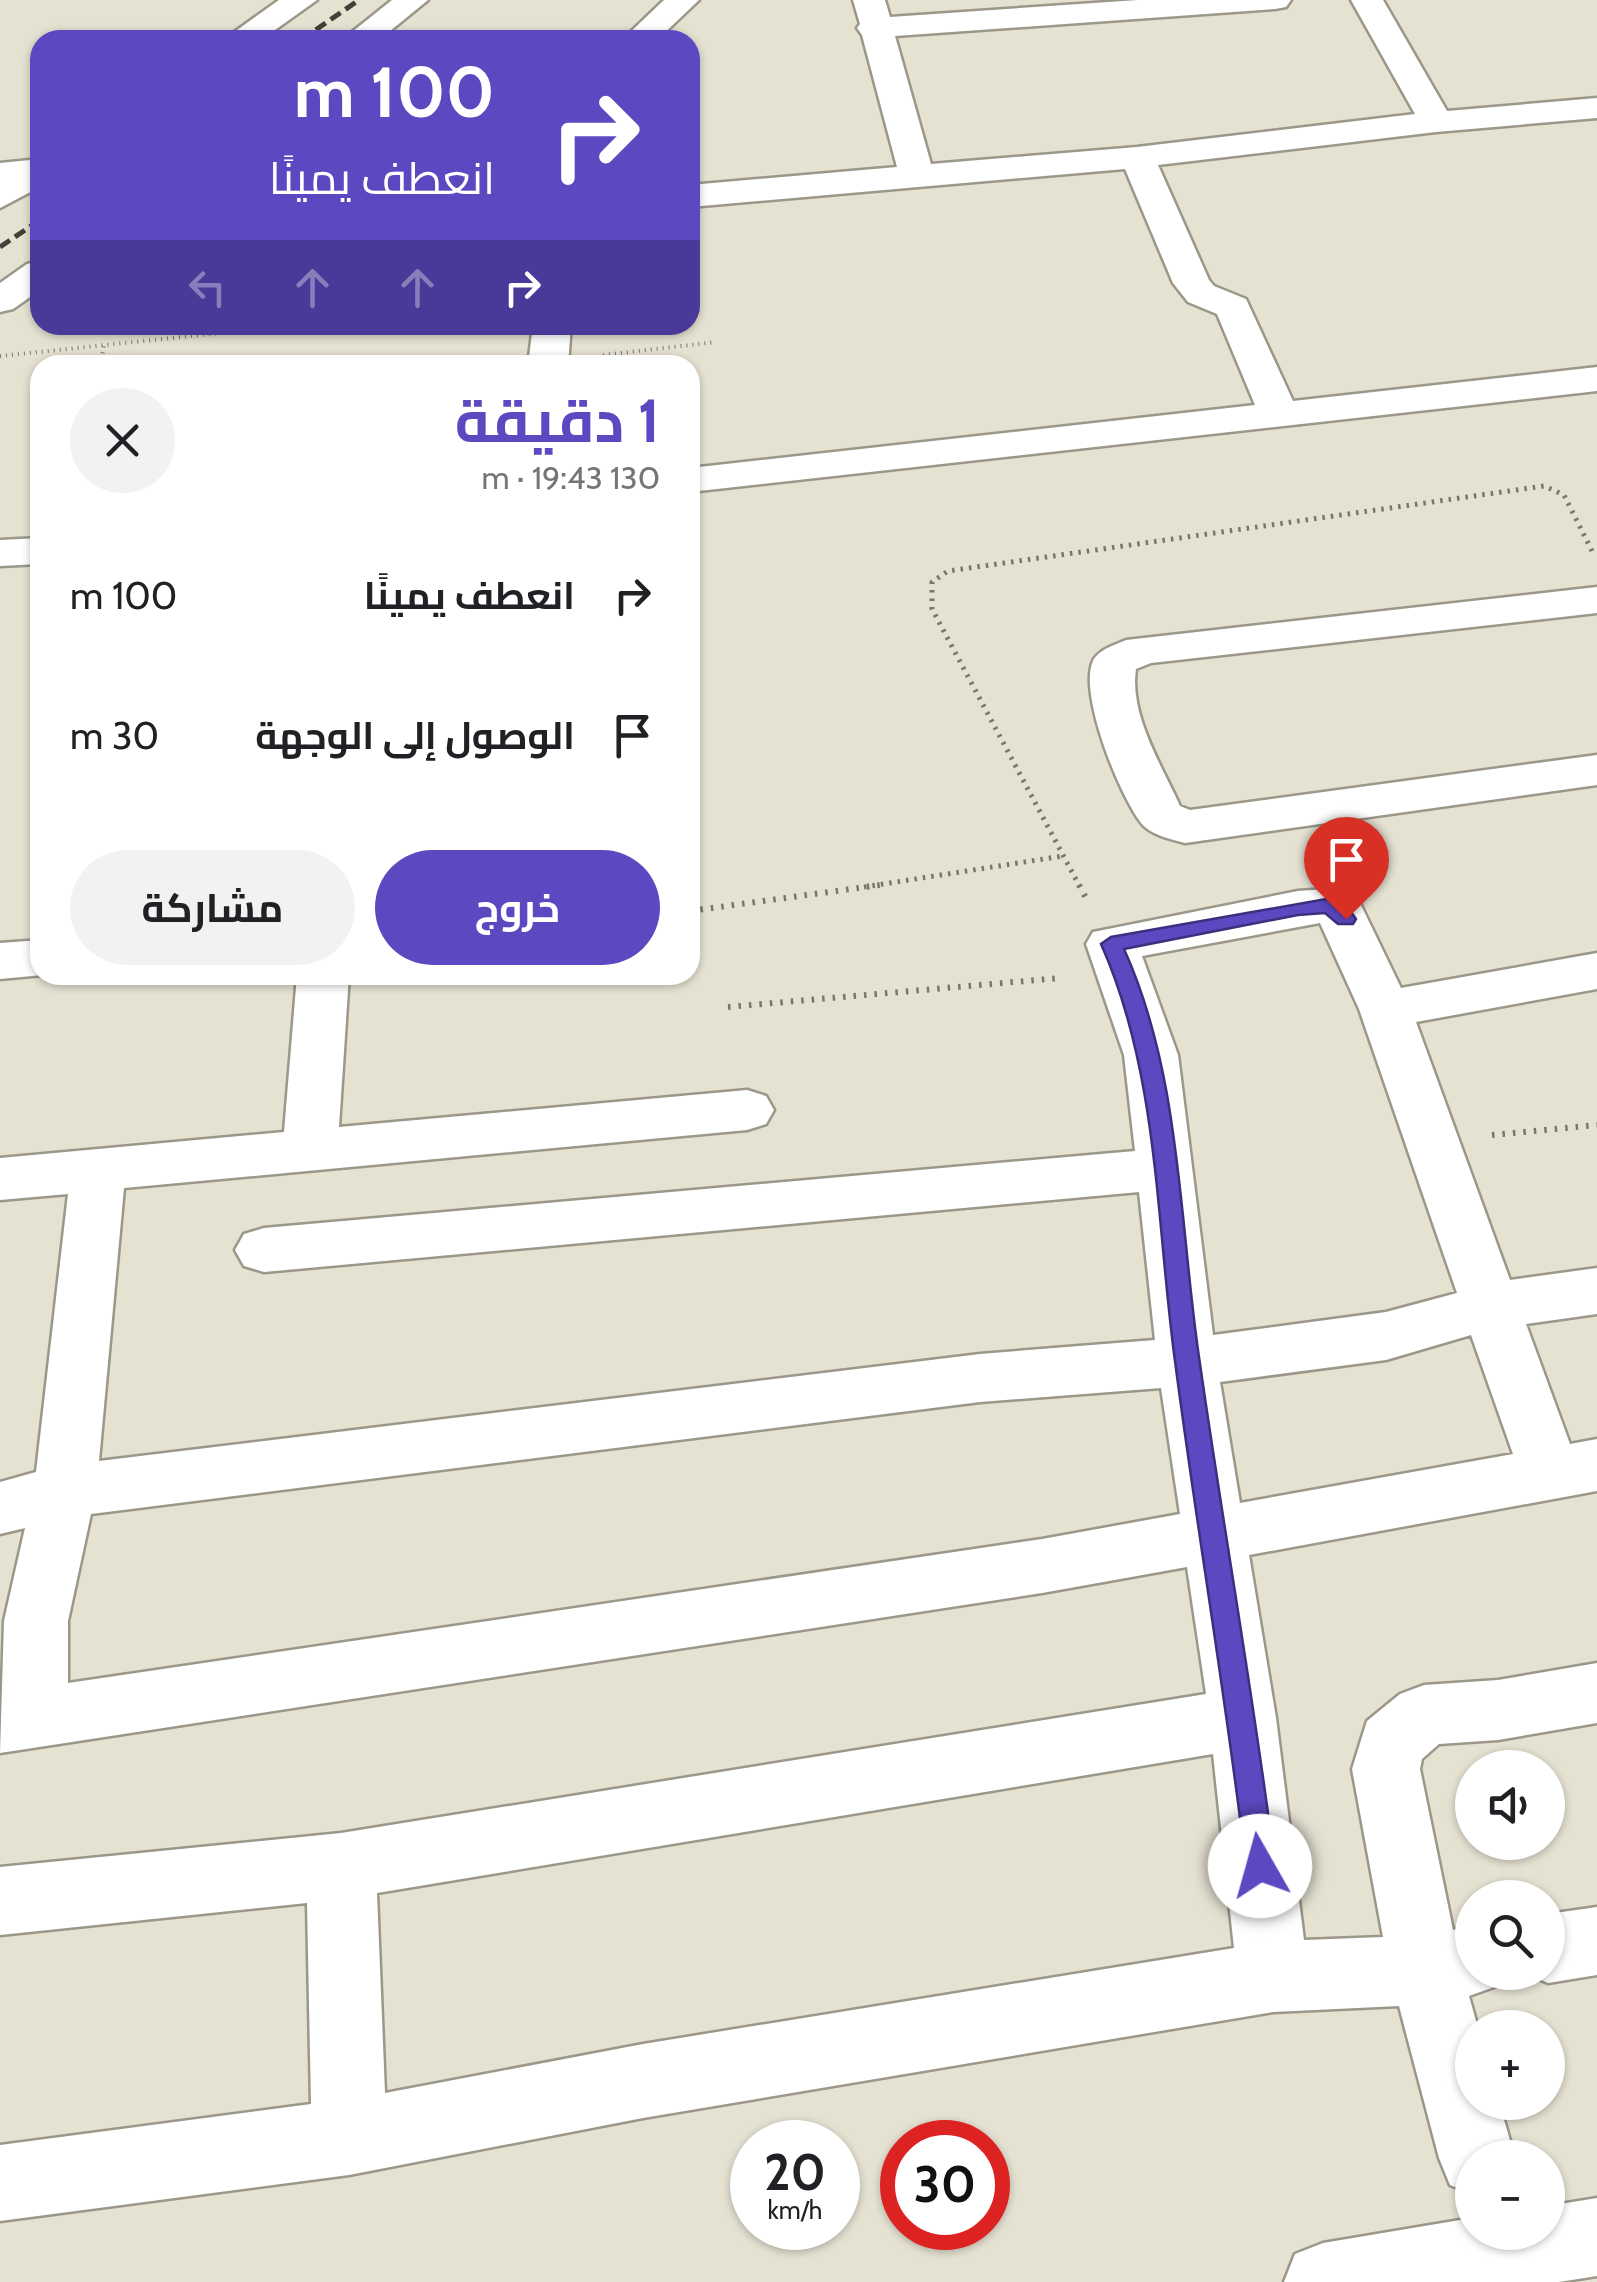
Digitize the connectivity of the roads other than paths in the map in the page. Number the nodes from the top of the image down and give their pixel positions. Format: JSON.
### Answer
{"nodes":[{"id":1,"x":301,"y":0,"type":"edge"},
{"id":2,"x":412,"y":0,"type":"edge"},
{"id":3,"x":684,"y":0,"type":"edge"},
{"id":4,"x":1275,"y":0,"type":"edge"},
{"id":5,"x":1367,"y":0,"type":"edge"},
{"id":6,"x":871,"y":14,"type":"edge"},
{"id":7,"x":255,"y":30,"type":"edge"},
{"id":8,"x":372,"y":30,"type":"edge"},
{"id":9,"x":650,"y":30,"type":"edge"},
{"id":10,"x":1597,"y":108,"type":"edge"},
{"id":11,"x":1436,"y":122,"type":"junction"},
{"id":12,"x":1137,"y":157,"type":"junction"},
{"id":13,"x":30,"y":172,"type":"edge"},
{"id":14,"x":0,"y":174,"type":"edge"},
{"id":15,"x":916,"y":176,"type":"junction"},
{"id":16,"x":30,"y":178,"type":"edge"},
{"id":17,"x":700,"y":195,"type":"edge"},
{"id":18,"x":0,"y":198,"type":"edge"},
{"id":19,"x":30,"y":280,"type":"edge"},
{"id":20,"x":0,"y":302,"type":"edge"},
{"id":21,"x":1597,"y":379,"type":"edge"},
{"id":22,"x":1279,"y":414,"type":"junction"},
{"id":23,"x":700,"y":479,"type":"edge"},
{"id":24,"x":30,"y":552,"type":"edge"},
{"id":25,"x":0,"y":553,"type":"edge"},
{"id":26,"x":1597,"y":600,"type":"edge"},
{"id":27,"x":1597,"y":770,"type":"edge"},
{"id":28,"x":30,"y":959,"type":"edge"},
{"id":29,"x":0,"y":961,"type":"edge"},
{"id":30,"x":1597,"y":971,"type":"edge"},
{"id":31,"x":322,"y":985,"type":"edge"},
{"id":32,"x":1384,"y":1008,"type":"junction"},
{"id":33,"x":747,"y":1110,"type":"dead end"},
{"id":34,"x":310,"y":1151,"type":"junction"},
{"id":35,"x":1165,"y":1169,"type":"junction"},
{"id":36,"x":98,"y":1170,"type":"junction"},
{"id":37,"x":0,"y":1179,"type":"edge"},
{"id":38,"x":264,"y":1250,"type":"dead end"},
{"id":39,"x":1597,"y":1291,"type":"edge"},
{"id":40,"x":1491,"y":1306,"type":"junction"},
{"id":41,"x":1187,"y":1362,"type":"junction"},
{"id":42,"x":1574,"y":1469,"type":"edge"},
{"id":43,"x":65,"y":1491,"type":"junction"},
{"id":44,"x":0,"y":1508,"type":"edge"},
{"id":45,"x":1215,"y":1537,"type":"junction"},
{"id":46,"x":1597,"y":1693,"type":"edge"},
{"id":47,"x":1242,"y":1718,"type":"junction"},
{"id":48,"x":17,"y":1721,"type":"edge"},
{"id":49,"x":340,"y":1866,"type":"junction"},
{"id":50,"x":0,"y":1901,"type":"edge"},
{"id":51,"x":1597,"y":1941,"type":"edge"},
{"id":52,"x":1565,"y":1946,"type":"edge"},
{"id":53,"x":1449,"y":1966,"type":"edge"},
{"id":54,"x":1274,"y":1977,"type":"junction"},
{"id":55,"x":348,"y":2137,"type":"junction"},
{"id":56,"x":1474,"y":2140,"type":"edge"},
{"id":57,"x":0,"y":2183,"type":"edge"},
{"id":58,"x":1597,"y":2237,"type":"edge"},
{"id":59,"x":1506,"y":2256,"type":"edge"},
{"id":60,"x":1323,"y":2282,"type":"edge"}],
"edges":[{"from":1,"to":7,"type":"street"},
{"from":2,"to":8,"type":"street"},
{"from":3,"to":9,"type":"street"},
{"from":4,"to":6,"type":"street"},
{"from":5,"to":11,"type":"street"},
{"from":6,"to":15,"type":"street"},
{"from":10,"to":11,"type":"street"},
{"from":11,"to":12,"type":"street"},
{"from":12,"to":15,"type":"street"},
{"from":12,"to":22,"type":"street"},
{"from":13,"to":14,"type":"street"},
{"from":15,"to":17,"type":"street"},
{"from":16,"to":18,"type":"street"},
{"from":19,"to":20,"type":"street"},
{"from":21,"to":22,"type":"street"},
{"from":22,"to":23,"type":"street"},
{"from":24,"to":25,"type":"street"},
{"from":26,"to":27,"type":"street"},
{"from":28,"to":29,"type":"street"},
{"from":30,"to":32,"type":"street"},
{"from":31,"to":34,"type":"street"},
{"from":32,"to":35,"type":"street"},
{"from":32,"to":40,"type":"street"},
{"from":33,"to":34,"type":"street"},
{"from":34,"to":36,"type":"street"},
{"from":35,"to":38,"type":"street"},
{"from":35,"to":41,"type":"street"},
{"from":36,"to":37,"type":"street"},
{"from":36,"to":43,"type":"street"},
{"from":39,"to":40,"type":"street"},
{"from":40,"to":41,"type":"street"},
{"from":40,"to":42,"type":"street"},
{"from":41,"to":43,"type":"street"},
{"from":41,"to":45,"type":"street"},
{"from":42,"to":45,"type":"street"},
{"from":43,"to":44,"type":"street"},
{"from":43,"to":48,"type":"street"},
{"from":45,"to":47,"type":"street"},
{"from":45,"to":48,"type":"street"},
{"from":46,"to":53,"type":"street"},
{"from":47,"to":49,"type":"street"},
{"from":47,"to":54,"type":"street"},
{"from":49,"to":50,"type":"street"},
{"from":49,"to":55,"type":"street"},
{"from":51,"to":52,"type":"street"},
{"from":53,"to":54,"type":"street"},
{"from":53,"to":56,"type":"street"},
{"from":54,"to":55,"type":"street"},
{"from":55,"to":57,"type":"street"},
{"from":58,"to":59,"type":"street"},
{"from":59,"to":60,"type":"street"}]}
